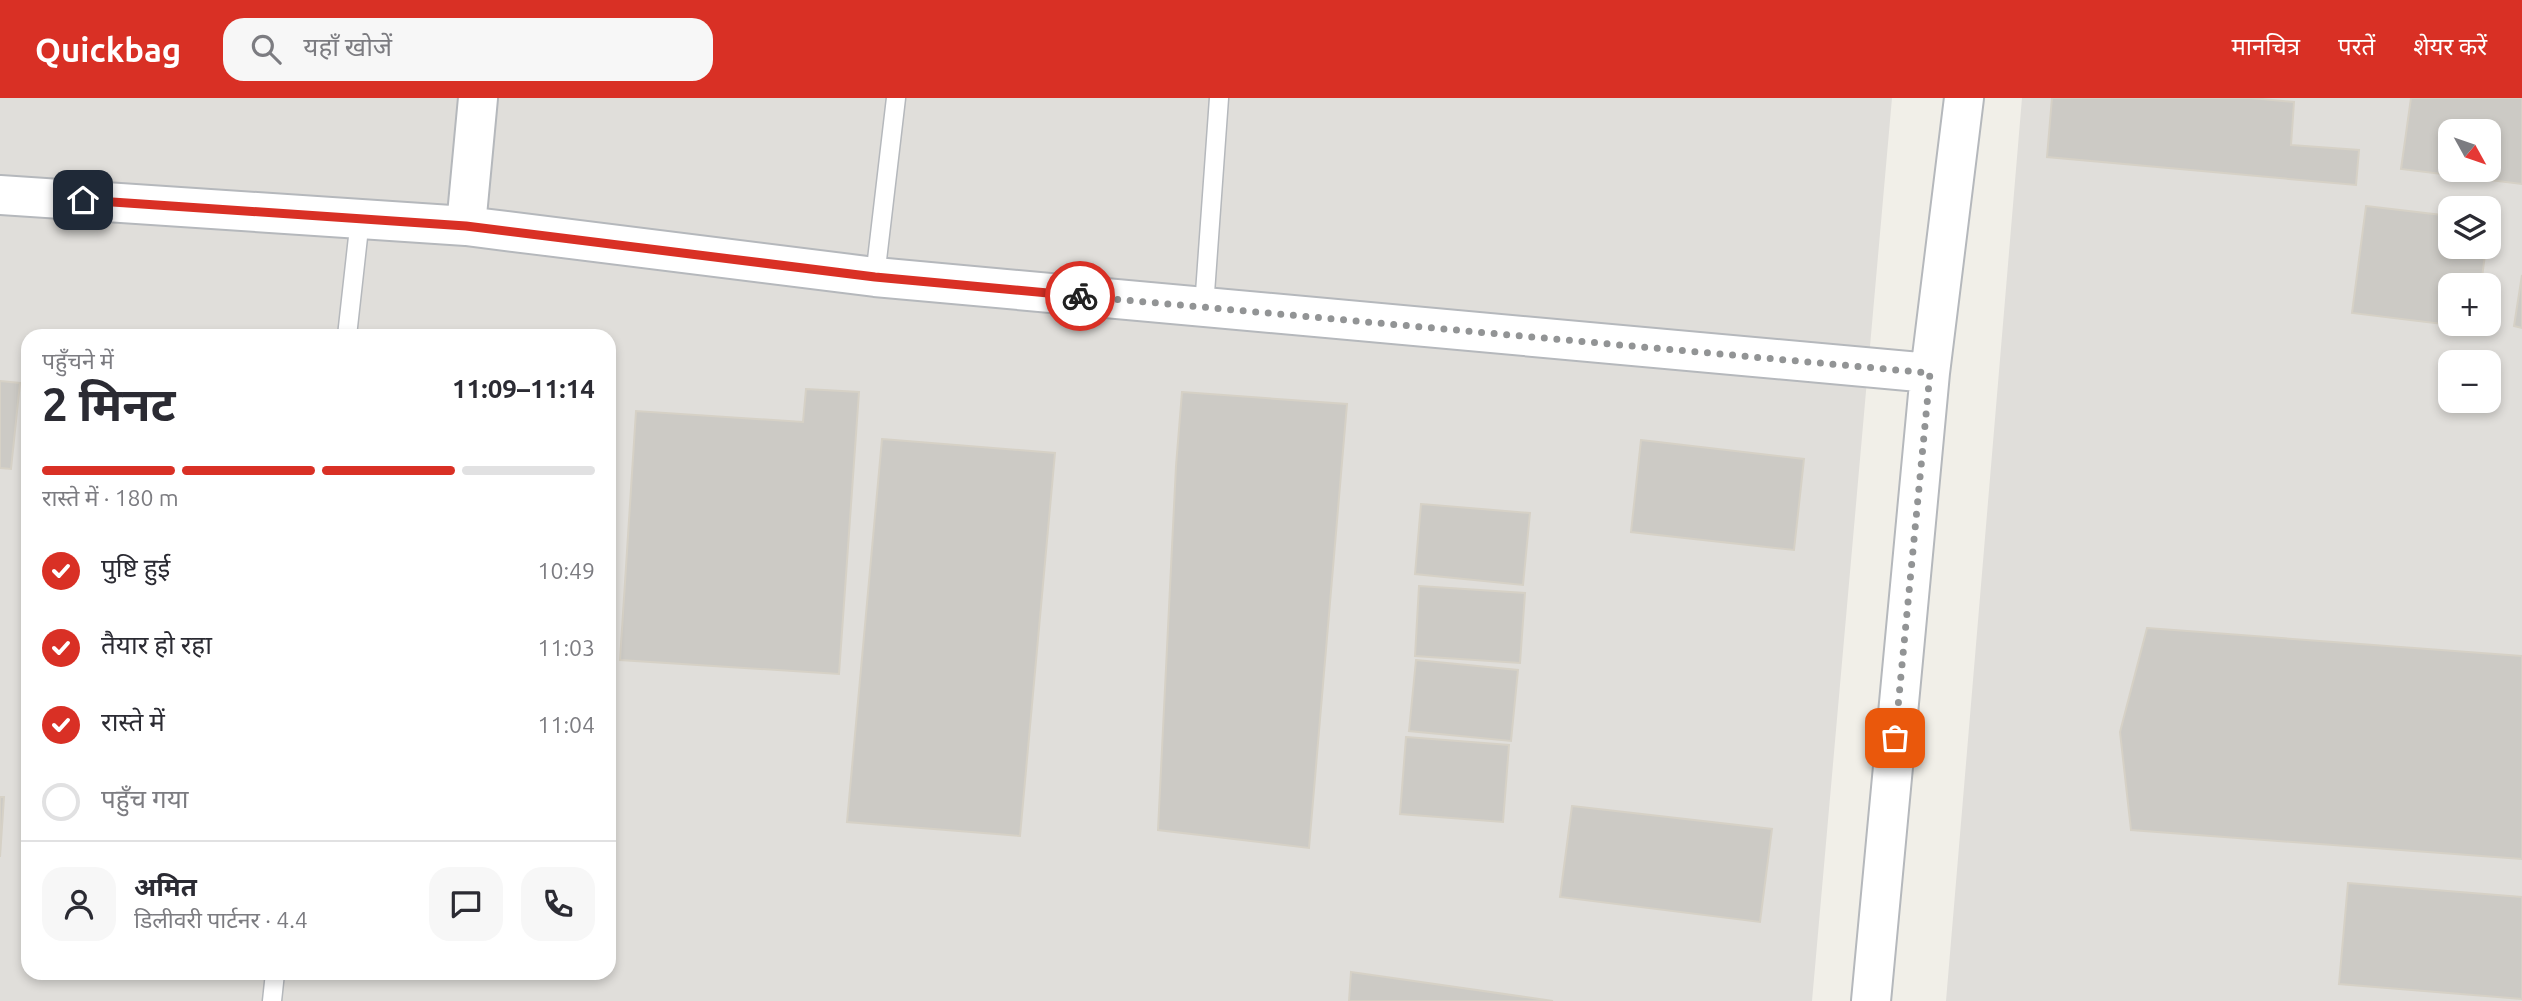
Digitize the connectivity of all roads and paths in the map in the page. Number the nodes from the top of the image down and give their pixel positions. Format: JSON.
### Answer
{"nodes":[{"id":1,"x":478,"y":98,"type":"edge"},
{"id":2,"x":896,"y":98,"type":"edge"},
{"id":3,"x":1219,"y":98,"type":"edge"},
{"id":4,"x":1964,"y":98,"type":"edge"},
{"id":5,"x":0,"y":195,"type":"edge"},
{"id":6,"x":360,"y":219,"type":"junction"},
{"id":7,"x":466,"y":226,"type":"junction"},
{"id":8,"x":875,"y":277,"type":"junction"},
{"id":9,"x":1204,"y":307,"type":"junction"},
{"id":10,"x":348,"y":329,"type":"edge"},
{"id":11,"x":1930,"y":373,"type":"junction"},
{"id":12,"x":274,"y":980,"type":"edge"},
{"id":13,"x":272,"y":1001,"type":"edge"},
{"id":14,"x":1871,"y":1001,"type":"edge"}],
"edges":[{"from":1,"to":7,"type":"street"},
{"from":2,"to":8,"type":"lane"},
{"from":3,"to":9,"type":"lane"},
{"from":4,"to":11,"type":"street"},
{"from":5,"to":6,"type":"street"},
{"from":6,"to":7,"type":"street"},
{"from":6,"to":10,"type":"lane"},
{"from":7,"to":8,"type":"street"},
{"from":8,"to":9,"type":"street"},
{"from":9,"to":11,"type":"street"},
{"from":11,"to":14,"type":"street"},
{"from":12,"to":13,"type":"lane"}]}
